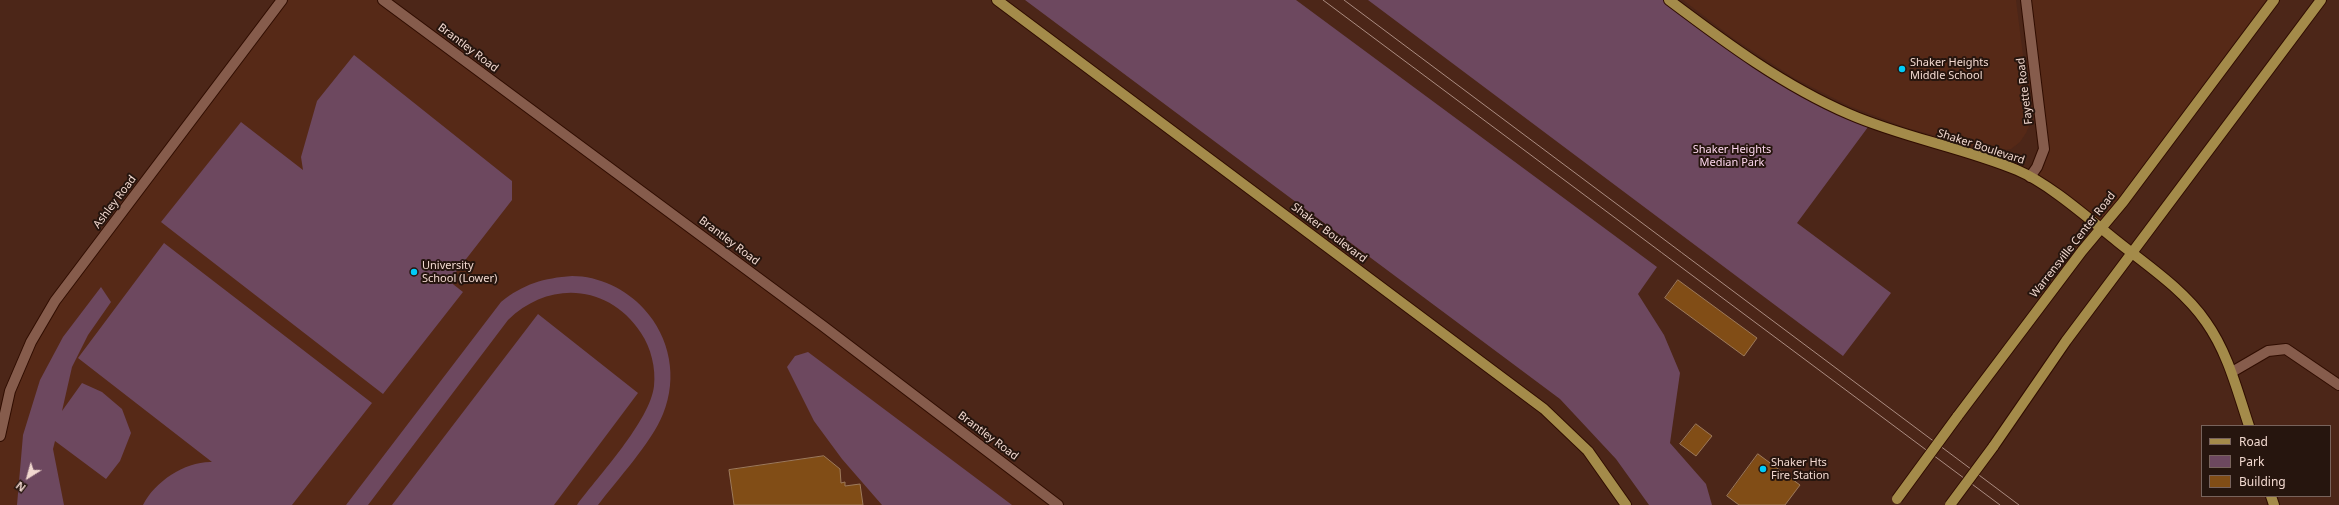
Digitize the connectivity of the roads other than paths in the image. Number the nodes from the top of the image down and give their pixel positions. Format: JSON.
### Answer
{"nodes":[{"id":1,"x":282,"y":0,"type":"edge"},
{"id":2,"x":383,"y":0,"type":"edge"},
{"id":3,"x":998,"y":0,"type":"edge"},
{"id":4,"x":1669,"y":0,"type":"edge"},
{"id":5,"x":2026,"y":0,"type":"edge"},
{"id":6,"x":2274,"y":0,"type":"edge"},
{"id":7,"x":2321,"y":0,"type":"edge"},
{"id":8,"x":2030,"y":177,"type":"junction"},
{"id":9,"x":2101,"y":228,"type":"junction"},
{"id":10,"x":2131,"y":253,"type":"junction"},
{"id":11,"x":2232,"y":372,"type":"junction"},
{"id":12,"x":2339,"y":385,"type":"edge"},
{"id":13,"x":2249,"y":425,"type":"edge"},
{"id":14,"x":0,"y":436,"type":"edge"},
{"id":15,"x":1895,"y":502,"type":"edge"},
{"id":16,"x":1058,"y":505,"type":"edge"},
{"id":17,"x":1626,"y":505,"type":"edge"},
{"id":18,"x":1950,"y":505,"type":"edge"}],
"edges":[{"from":1,"to":14,"type":"street","name":"Ashley Road"},
{"from":2,"to":16,"type":"street","name":"Brantley Road"},
{"from":3,"to":17,"type":"main road","name":"Shaker Boulevard"},
{"from":4,"to":8,"type":"main road","name":"Shaker Boulevard"},
{"from":5,"to":8,"type":"street","name":"Fayette Road"},
{"from":6,"to":9,"type":"main road","name":"Warrensville Center Road"},
{"from":7,"to":10,"type":"main road"},
{"from":8,"to":9,"type":"main road","name":"Shaker Boulevard"},
{"from":9,"to":10,"type":"main road","name":"Shaker Boulevard"},
{"from":9,"to":15,"type":"main road","name":"Warrensville Center Road","bridge":true},
{"from":10,"to":11,"type":"main road","name":"Shaker Boulevard"},
{"from":10,"to":18,"type":"main road","bridge":true},
{"from":11,"to":12,"type":"street"},
{"from":11,"to":13,"type":"main road","name":"Shaker Boulevard"}]}
